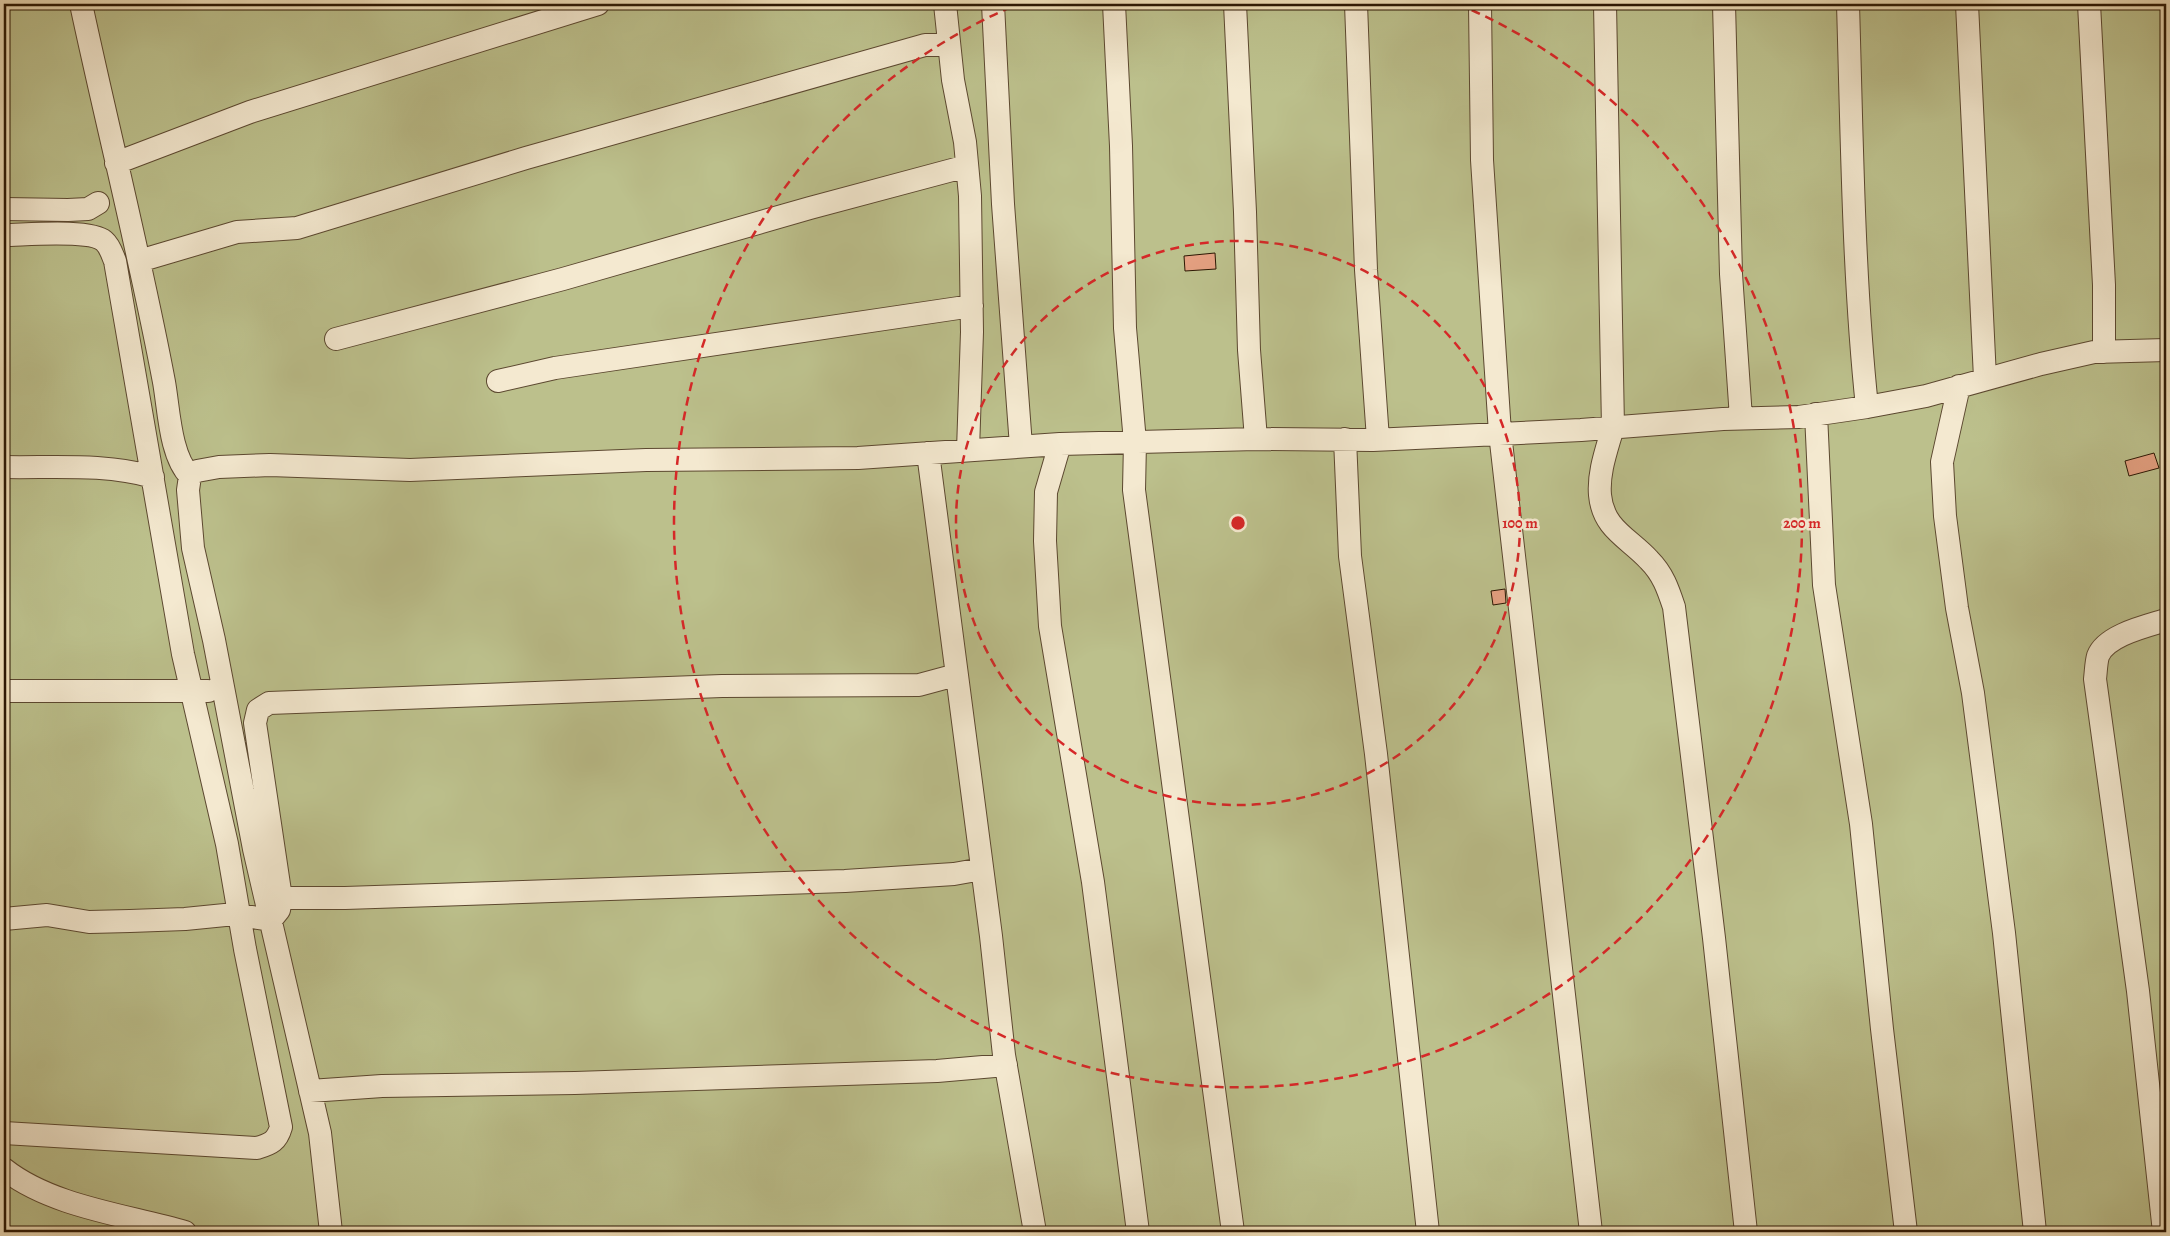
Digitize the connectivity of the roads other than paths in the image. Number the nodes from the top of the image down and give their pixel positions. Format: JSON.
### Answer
{"nodes":[{"id":1,"x":81,"y":4,"type":"edge"},
{"id":2,"x":598,"y":4,"type":"edge"},
{"id":3,"x":945,"y":4,"type":"edge"},
{"id":4,"x":993,"y":4,"type":"edge"},
{"id":5,"x":1114,"y":4,"type":"edge"},
{"id":6,"x":1235,"y":4,"type":"edge"},
{"id":7,"x":1356,"y":4,"type":"edge"},
{"id":8,"x":1480,"y":4,"type":"edge"},
{"id":9,"x":1605,"y":4,"type":"edge"},
{"id":10,"x":1724,"y":4,"type":"edge"},
{"id":11,"x":1848,"y":4,"type":"edge"},
{"id":12,"x":1967,"y":4,"type":"edge"},
{"id":13,"x":2089,"y":4,"type":"edge"},
{"id":14,"x":950,"y":44,"type":"junction"},
{"id":15,"x":116,"y":163,"type":"junction"},
{"id":16,"x":967,"y":166,"type":"junction"},
{"id":17,"x":98,"y":203,"type":"dead end"},
{"id":18,"x":4,"y":209,"type":"edge"},
{"id":19,"x":4,"y":235,"type":"edge"},
{"id":20,"x":139,"y":260,"type":"junction"},
{"id":21,"x":972,"y":306,"type":"junction"},
{"id":22,"x":336,"y":339,"type":"dead end"},
{"id":23,"x":2166,"y":350,"type":"edge"},
{"id":24,"x":2104,"y":352,"type":"junction"},
{"id":25,"x":1985,"y":378,"type":"junction"},
{"id":26,"x":498,"y":380,"type":"dead end"},
{"id":27,"x":1959,"y":386,"type":"junction"},
{"id":28,"x":1867,"y":407,"type":"junction"},
{"id":29,"x":1816,"y":414,"type":"junction"},
{"id":30,"x":1741,"y":418,"type":"junction"},
{"id":31,"x":1613,"y":427,"type":"junction"},
{"id":32,"x":1500,"y":433,"type":"junction"},
{"id":33,"x":1256,"y":439,"type":"junction"},
{"id":34,"x":1345,"y":439,"type":"junction"},
{"id":35,"x":1378,"y":439,"type":"junction"},
{"id":36,"x":1135,"y":442,"type":"junction"},
{"id":37,"x":1060,"y":444,"type":"junction"},
{"id":38,"x":1021,"y":446,"type":"junction"},
{"id":39,"x":968,"y":450,"type":"junction"},
{"id":40,"x":928,"y":453,"type":"junction"},
{"id":41,"x":4,"y":467,"type":"edge"},
{"id":42,"x":190,"y":476,"type":"junction"},
{"id":43,"x":153,"y":477,"type":"junction"},
{"id":44,"x":2166,"y":620,"type":"edge"},
{"id":45,"x":956,"y":675,"type":"junction"},
{"id":46,"x":4,"y":691,"type":"edge"},
{"id":47,"x":192,"y":691,"type":"junction"},
{"id":48,"x":224,"y":691,"type":"junction"},
{"id":49,"x":982,"y":869,"type":"junction"},
{"id":50,"x":281,"y":898,"type":"junction"},
{"id":51,"x":240,"y":915,"type":"junction"},
{"id":52,"x":4,"y":920,"type":"edge"},
{"id":53,"x":270,"y":920,"type":"junction"},
{"id":54,"x":1006,"y":1065,"type":"junction"},
{"id":55,"x":310,"y":1091,"type":"junction"},
{"id":56,"x":4,"y":1133,"type":"edge"},
{"id":57,"x":4,"y":1169,"type":"edge"},
{"id":58,"x":185,"y":1232,"type":"edge"},
{"id":59,"x":331,"y":1232,"type":"edge"},
{"id":60,"x":1035,"y":1232,"type":"edge"},
{"id":61,"x":1138,"y":1232,"type":"edge"},
{"id":62,"x":1233,"y":1232,"type":"edge"},
{"id":63,"x":1428,"y":1232,"type":"edge"},
{"id":64,"x":1591,"y":1232,"type":"edge"},
{"id":65,"x":1746,"y":1232,"type":"edge"},
{"id":66,"x":1906,"y":1232,"type":"edge"},
{"id":67,"x":2035,"y":1232,"type":"edge"},
{"id":68,"x":2164,"y":1232,"type":"edge"}],
"edges":[{"from":1,"to":15,"type":"street"},
{"from":2,"to":15,"type":"street"},
{"from":3,"to":14,"type":"street"},
{"from":4,"to":38,"type":"street"},
{"from":5,"to":36,"type":"street"},
{"from":6,"to":33,"type":"street"},
{"from":7,"to":35,"type":"street"},
{"from":8,"to":32,"type":"street"},
{"from":9,"to":31,"type":"street"},
{"from":10,"to":30,"type":"street"},
{"from":11,"to":28,"type":"street"},
{"from":12,"to":25,"type":"street"},
{"from":13,"to":24,"type":"street"},
{"from":14,"to":16,"type":"street"},
{"from":14,"to":20,"type":"street"},
{"from":15,"to":20,"type":"street"},
{"from":16,"to":21,"type":"street"},
{"from":16,"to":22,"type":"street"},
{"from":17,"to":18,"type":"street"},
{"from":19,"to":43,"type":"street"},
{"from":20,"to":42,"type":"street"},
{"from":21,"to":26,"type":"street"},
{"from":21,"to":39,"type":"street"},
{"from":23,"to":24,"type":"street"},
{"from":24,"to":25,"type":"street"},
{"from":25,"to":27,"type":"street"},
{"from":27,"to":28,"type":"street"},
{"from":27,"to":67,"type":"street"},
{"from":28,"to":29,"type":"street"},
{"from":29,"to":30,"type":"street"},
{"from":29,"to":66,"type":"street"},
{"from":30,"to":31,"type":"street"},
{"from":31,"to":32,"type":"street"},
{"from":31,"to":65,"type":"street"},
{"from":32,"to":35,"type":"street"},
{"from":32,"to":64,"type":"street"},
{"from":33,"to":34,"type":"street"},
{"from":33,"to":36,"type":"street"},
{"from":34,"to":35,"type":"street"},
{"from":34,"to":63,"type":"street"},
{"from":36,"to":37,"type":"street"},
{"from":36,"to":62,"type":"street"},
{"from":37,"to":38,"type":"street"},
{"from":37,"to":61,"type":"street"},
{"from":38,"to":39,"type":"street"},
{"from":39,"to":40,"type":"street"},
{"from":40,"to":42,"type":"street"},
{"from":40,"to":45,"type":"street"},
{"from":41,"to":43,"type":"street"},
{"from":42,"to":48,"type":"street"},
{"from":43,"to":47,"type":"street"},
{"from":44,"to":68,"type":"street"},
{"from":45,"to":49,"type":"street"},
{"from":45,"to":50,"type":"street"},
{"from":46,"to":47,"type":"street"},
{"from":47,"to":48,"type":"street"},
{"from":47,"to":51,"type":"street"},
{"from":48,"to":53,"type":"street"},
{"from":49,"to":50,"type":"street"},
{"from":49,"to":54,"type":"street"},
{"from":50,"to":53,"type":"street"},
{"from":51,"to":52,"type":"street"},
{"from":51,"to":53,"type":"street"},
{"from":51,"to":56,"type":"street"},
{"from":53,"to":55,"type":"street"},
{"from":54,"to":55,"type":"street"},
{"from":54,"to":60,"type":"street"},
{"from":55,"to":59,"type":"street"},
{"from":57,"to":58,"type":"street"}]}
